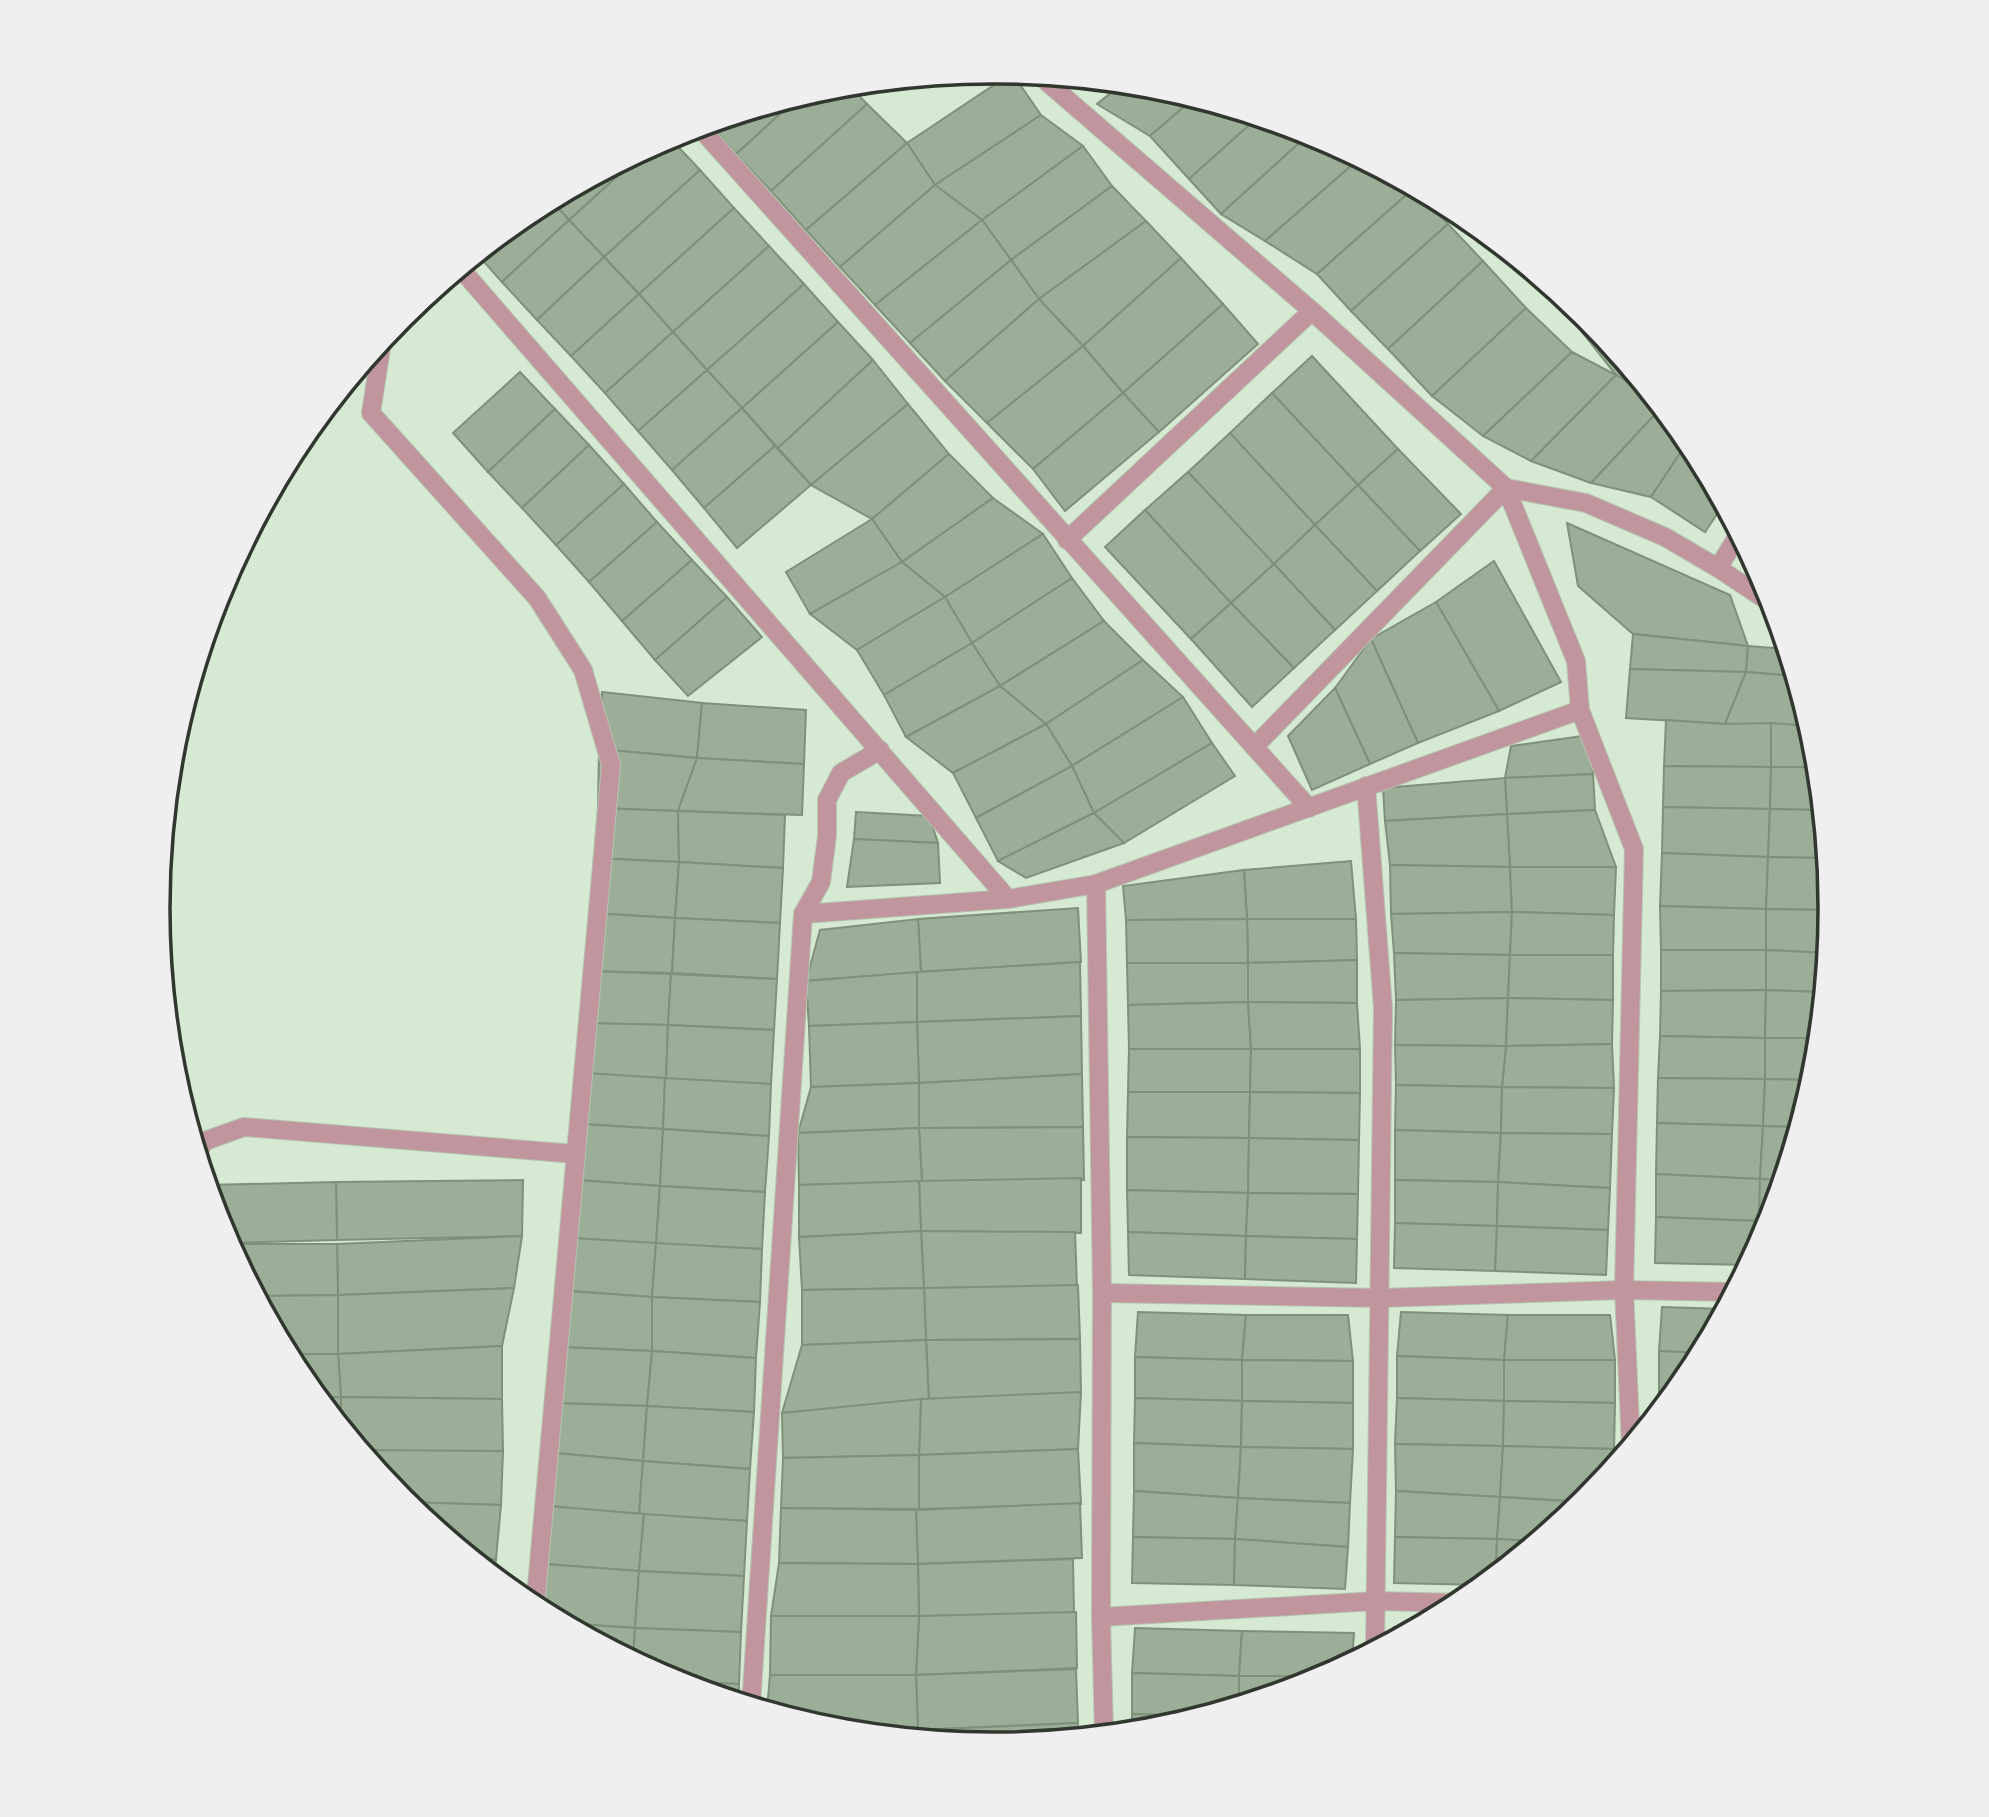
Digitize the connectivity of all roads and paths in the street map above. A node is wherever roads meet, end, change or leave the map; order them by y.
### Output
1 (1052, 86) edge
2 (707, 136) edge
3 (466, 276) edge
4 (1312, 311) junction
5 (379, 360) edge
6 (1506, 488) junction
7 (1068, 540) junction
8 (1733, 543) edge
9 (1718, 568) junction
10 (1756, 593) edge
11 (1580, 710) junction
12 (1254, 747) junction
13 (880, 750) junction
14 (1366, 786) junction
15 (1309, 808) junction
16 (1096, 884) junction
17 (1007, 899) junction
18 (803, 914) junction
19 (204, 1142) edge
20 (576, 1154) junction
21 (1624, 1290) junction
22 (1724, 1292) edge
23 (1102, 1293) junction
24 (1380, 1298) junction
25 (1630, 1432) edge
26 (536, 1594) edge
27 (1376, 1601) junction
28 (1439, 1603) edge
29 (1101, 1616) junction
30 (1375, 1640) edge
31 (752, 1696) edge
32 (1104, 1726) edge

1 - 4 street
2 - 7 street
3 - 13 street
4 - 6 street
4 - 7 street
5 - 20 street
6 - 9 street
6 - 11 street
6 - 12 street
7 - 12 street
8 - 9 street
9 - 10 street
11 - 14 street
11 - 21 street
12 - 15 street
13 - 17 street
13 - 18 street
14 - 15 street
14 - 24 street
15 - 16 street
16 - 17 street
16 - 23 street
17 - 18 street
18 - 31 street
19 - 20 street
20 - 26 street
21 - 22 street
21 - 24 street
21 - 25 street
23 - 24 street
23 - 29 street
24 - 27 street
27 - 28 street
27 - 29 street
27 - 30 street
29 - 32 street

